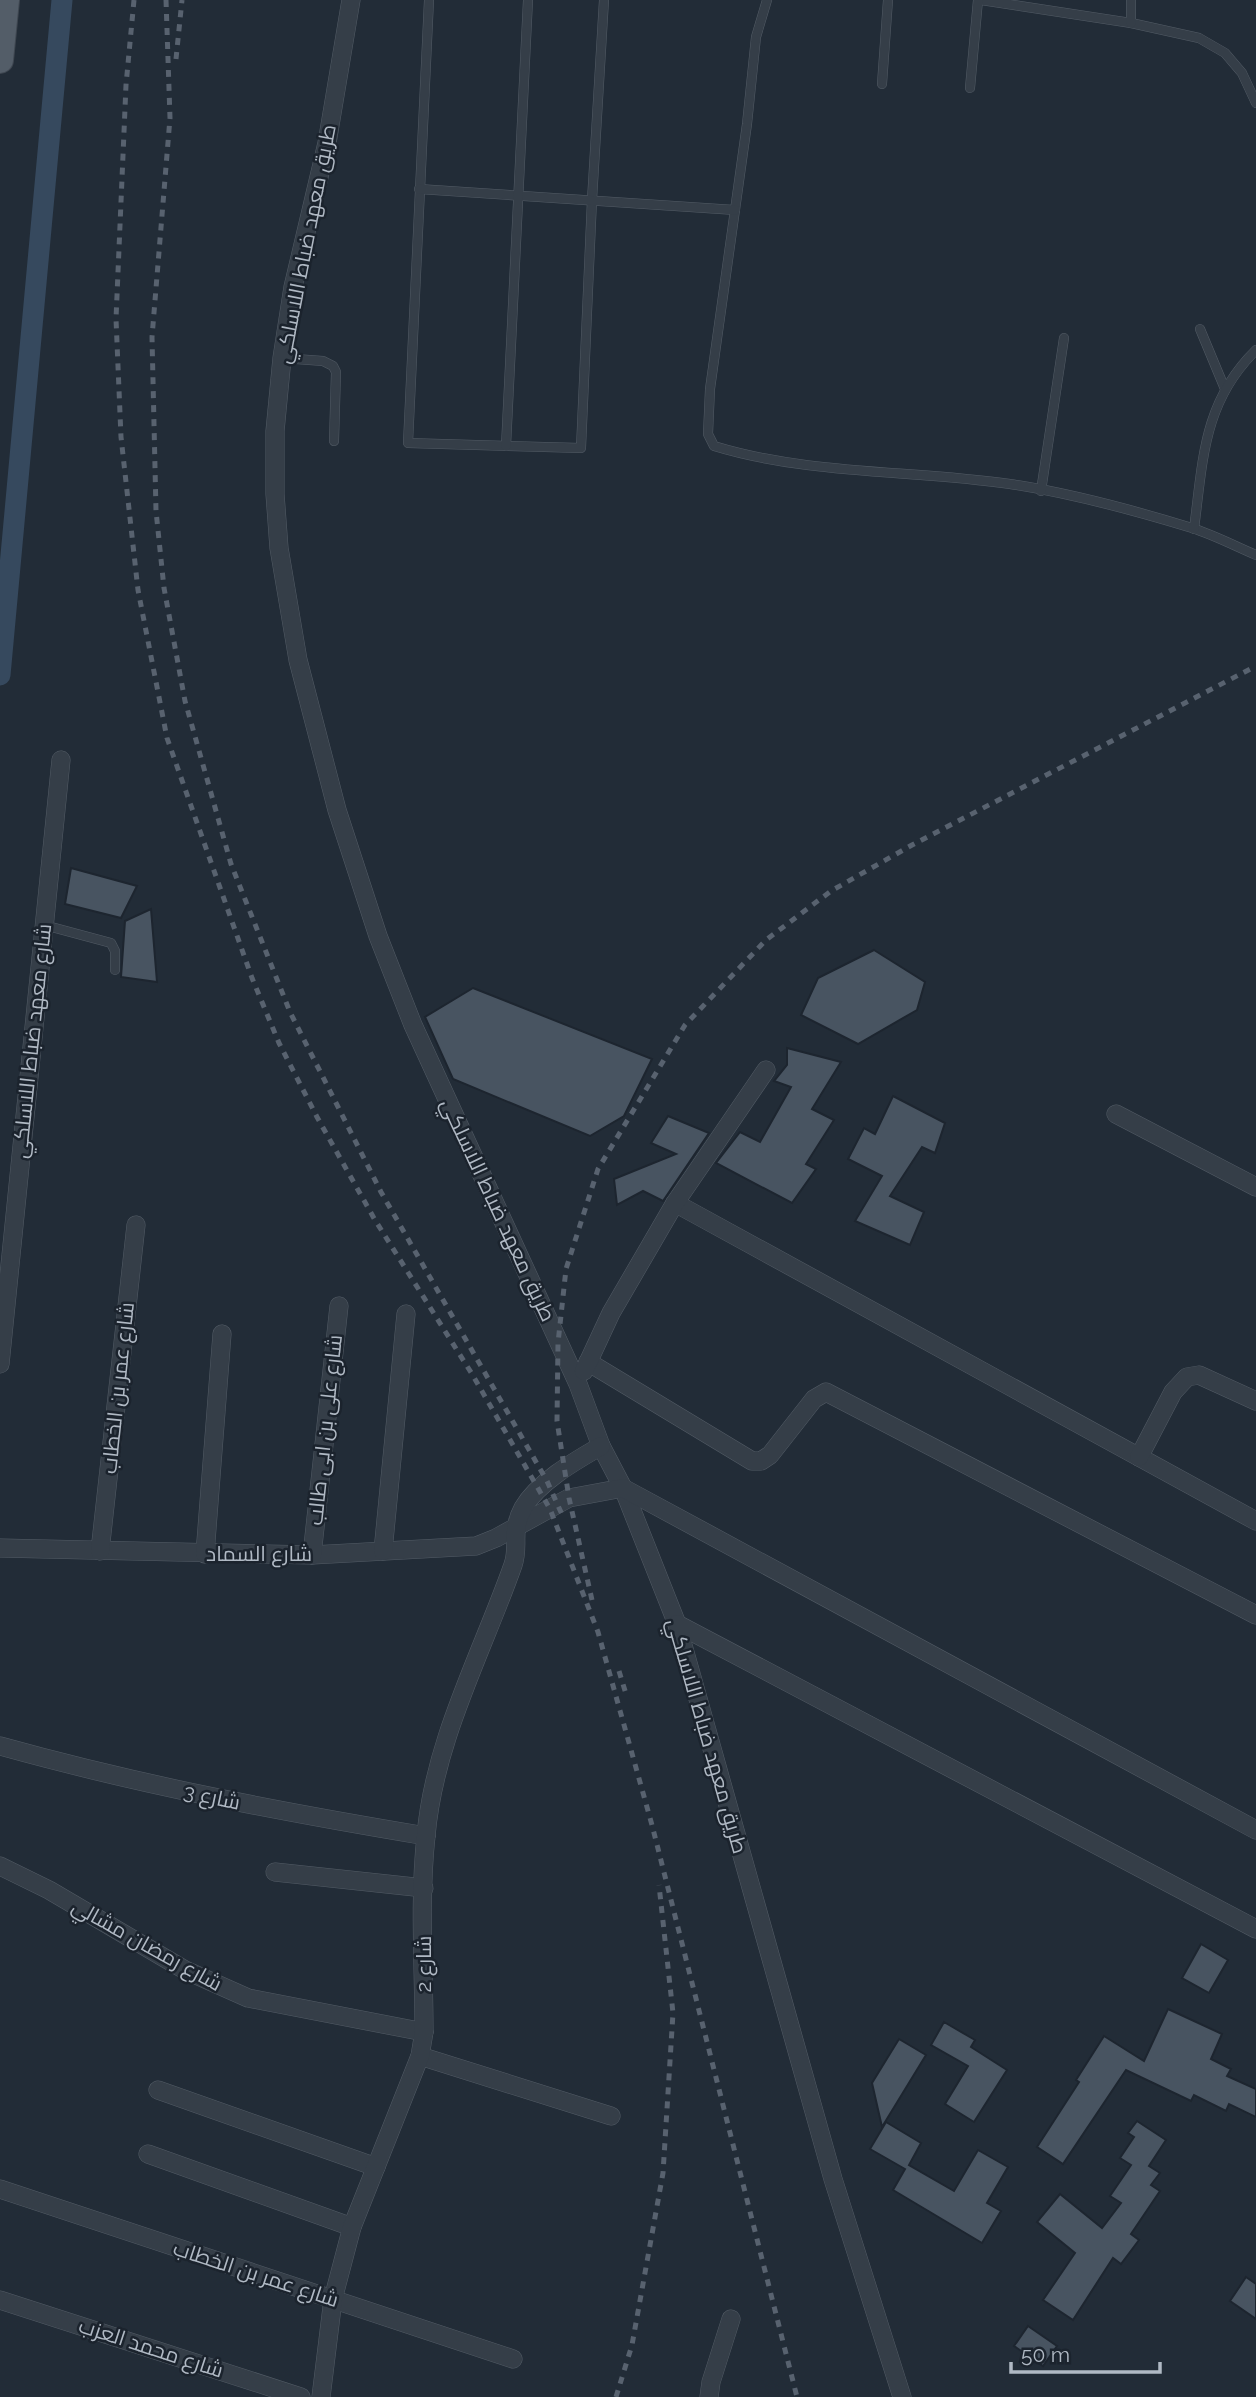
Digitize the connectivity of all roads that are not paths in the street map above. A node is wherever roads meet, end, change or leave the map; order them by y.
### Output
1 (6, 0) edge
2 (351, 0) edge
3 (429, 0) edge
4 (528, 0) edge
5 (604, 0) edge
6 (767, 0) edge
7 (888, 0) edge
8 (979, 0) edge
9 (1131, 0) edge
10 (1131, 23) junction
11 (0, 60) edge
12 (882, 84) dead end
13 (970, 88) dead end
14 (1256, 103) edge
15 (419, 189) junction
16 (519, 196) junction
17 (592, 201) junction
18 (735, 210) junction
19 (1200, 329) dead end
20 (1063, 338) dead end
21 (1256, 350) edge
22 (282, 358) junction
23 (1225, 389) junction
24 (334, 441) dead end
25 (506, 446) junction
26 (1041, 491) junction
27 (1194, 528) junction
28 (1256, 555) edge
29 (61, 760) dead end
30 (44, 925) junction
31 (115, 970) dead end
32 (766, 1070) dead end
33 (1116, 1114) dead end
34 (1256, 1187) edge
35 (675, 1203) junction
36 (136, 1225) dead end
37 (339, 1306) dead end
38 (406, 1314) dead end
39 (222, 1334) dead end
40 (588, 1362) junction
41 (0, 1364) edge
42 (578, 1384) junction
43 (1256, 1401) edge
44 (599, 1447) junction
45 (1139, 1457) junction
46 (620, 1489) junction
47 (1256, 1521) edge
48 (514, 1528) junction
49 (0, 1548) edge
50 (100, 1551) junction
51 (383, 1551) junction
52 (205, 1554) junction
53 (312, 1555) junction
54 (1256, 1615) edge
55 (677, 1624) junction
56 (0, 1746) edge
57 (1256, 1830) edge
58 (426, 1836) junction
59 (0, 1866) edge
60 (275, 1872) dead end
61 (424, 1888) junction
62 (1256, 1929) edge
63 (424, 2032) junction
64 (420, 2056) junction
65 (158, 2090) dead end
66 (611, 2116) dead end
67 (148, 2154) dead end
68 (376, 2167) junction
69 (0, 2189) edge
70 (352, 2227) junction
71 (333, 2299) junction
72 (0, 2300) edge
73 (730, 2319) dead end
74 (513, 2359) dead end
75 (301, 2397) edge
76 (321, 2397) edge
77 (709, 2397) edge
78 (902, 2397) edge

1 - 11 main road
2 - 22 street, طريق معهد ضباط اللاسلكي
3 - 15 lane
4 - 16 lane
5 - 17 lane
6 - 18 lane
7 - 12 lane
8 - 10 lane
8 - 13 lane
9 - 10 lane
10 - 14 lane
15 - 16 lane
15 - 25 lane
16 - 17 lane
16 - 25 lane
17 - 18 lane
17 - 25 lane
18 - 26 lane
19 - 23 lane
20 - 26 lane
21 - 23 lane
22 - 24 lane
22 - 42 street, طريق معهد ضباط اللاسلكي
23 - 27 lane
26 - 27 lane
27 - 28 lane
29 - 30 street, شارع معهد ضباط اللاسلكي
30 - 31 lane
30 - 41 street, شارع معهد ضباط اللاسلكي
32 - 35 street
33 - 34 street
35 - 40 street
35 - 45 street
36 - 50 street, شارع عمر بن الخطاب
37 - 53 street, شارع على بن ابى طالب
38 - 51 street
39 - 52 street
40 - 42 street
40 - 54 street
42 - 44 street, طريق معهد ضباط اللاسلكي
43 - 45 street
44 - 46 street, طريق معهد ضباط اللاسلكي
44 - 48 street
45 - 47 street
46 - 48 street, شارع السماد
46 - 55 street, طريق معهد ضباط اللاسلكي
46 - 57 street
48 - 51 street, شارع السماد
48 - 58 street, شارع 2
49 - 50 street, شارع السماد
50 - 52 street, شارع السماد
51 - 53 street, شارع السماد
52 - 53 street, شارع السماد
55 - 62 street
55 - 78 street, طريق معهد ضباط اللاسلكي
56 - 58 street, شارع 3
58 - 61 street, شارع 2
59 - 63 street, شارع رمضان مشالي
60 - 61 street
61 - 63 street, شارع 2
63 - 64 street, شارع 2
64 - 66 street
64 - 68 street, شارع 2
65 - 68 street
67 - 70 street
68 - 70 street, شارع 2
69 - 71 street, شارع عمر بن الخطاب
70 - 71 street, شارع 2
71 - 74 street, شارع عمر بن الخطاب
71 - 76 street, شارع 2
72 - 75 street, شارع محمد العزب
73 - 77 street

